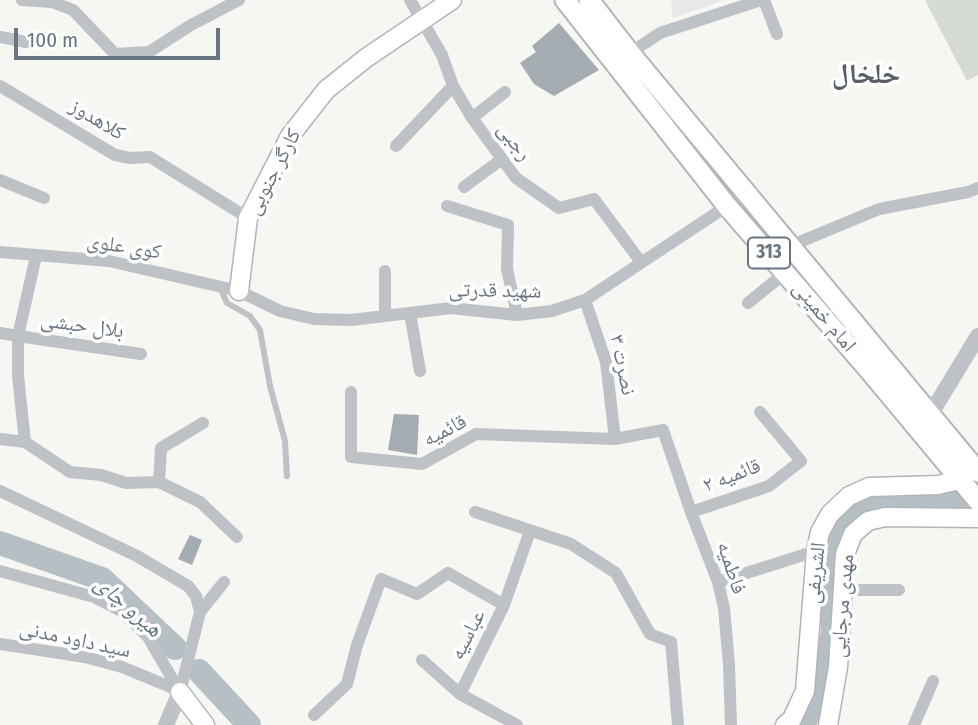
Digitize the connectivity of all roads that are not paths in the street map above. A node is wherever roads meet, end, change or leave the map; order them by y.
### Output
1 (22, 0) edge
2 (239, 0) edge
3 (410, 0) edge
4 (453, 0) edge
5 (565, 0) edge
6 (589, 0) edge
7 (762, 0) edge
8 (423, 20) junction
9 (778, 33) dead end
10 (0, 37) edge
11 (26, 43) dead end
12 (630, 53) junction
13 (0, 86) edge
14 (453, 86) junction
15 (505, 92) dead end
16 (472, 118) junction
17 (397, 146) dead end
18 (502, 159) junction
19 (0, 180) edge
20 (464, 187) dead end
21 (978, 188) edge
22 (44, 198) dead end
23 (447, 206) dead end
24 (727, 206) junction
25 (248, 218) junction
26 (790, 246) junction
27 (0, 253) edge
28 (36, 256) junction
29 (641, 262) junction
30 (385, 271) dead end
31 (786, 272) junction
32 (219, 285) junction
33 (239, 290) junction
34 (585, 300) junction
35 (748, 303) dead end
36 (410, 313) junction
37 (517, 315) junction
38 (385, 316) junction
39 (0, 333) edge
40 (18, 336) junction
41 (978, 336) edge
42 (141, 354) dead end
43 (421, 371) dead end
44 (351, 392) dead end
45 (760, 412) dead end
46 (930, 415) junction
47 (203, 423) dead end
48 (663, 430) joint
49 (0, 439) edge
50 (615, 439) junction
51 (25, 442) junction
52 (978, 472) edge
53 (287, 476) dead end
54 (959, 480) junction
55 (159, 482) junction
56 (0, 491) edge
57 (978, 501) edge
58 (475, 512) dead end
59 (691, 512) junction
60 (978, 518) edge
61 (530, 531) junction
62 (237, 537) dead end
63 (816, 551) junction
64 (0, 571) edge
65 (224, 582) dead end
66 (718, 582) junction
67 (843, 590) junction
68 (899, 590) dead end
69 (504, 605) junction
70 (200, 612) junction
71 (0, 644) edge
72 (422, 660) dead end
73 (933, 681) dead end
74 (182, 683) junction
75 (460, 694) junction
76 (314, 715) dead end
77 (166, 725) edge
78 (205, 725) edge
79 (517, 725) edge
80 (678, 725) edge
81 (731, 725) edge
82 (785, 725) edge
83 (828, 725) edge
84 (914, 725) edge

1 - 2 street
3 - 8 street, رجبی
4 - 8 main road, کارگر جنوبی
5 - 24 main road, امام خمینی / 313
6 - 12 main road, امام خمینی / 313
7 - 9 street
7 - 12 street
8 - 14 street, رجبی
8 - 25 main road, کارگر جنوبی
10 - 11 street
12 - 26 main road, امام خمینی / 313
13 - 25 street, کلاهدوز
14 - 16 street, رجبی
14 - 17 street
15 - 16 street
16 - 18 street, رجبی
18 - 20 street
18 - 29 street, رجبی
19 - 22 street
21 - 26 street
23 - 37 street
24 - 29 street, شهید قدرتی
24 - 31 main road, امام خمینی / 313
25 - 33 main road, کارگر جنوبی
26 - 46 main road, امام خمینی / 313
27 - 28 street, کوی علوی
28 - 32 street, کوی علوی
28 - 40 street
29 - 34 street, شهید قدرتی
30 - 38 street
31 - 35 street
31 - 54 main road, امام خمینی / 313
32 - 33 street, کوی علوی
32 - 53 lane
33 - 38 street, شهید قدرتی
34 - 37 street, شهید قدرتی
34 - 50 street, نصرت ۳
36 - 37 street, شهید قدرتی
36 - 38 street, شهید قدرتی
36 - 43 street
39 - 40 street, بلال حبشی
40 - 42 street, بلال حبشی
40 - 51 street
41 - 46 street
44 - 50 street, قائمیه
45 - 59 street, قائمیه ۲
46 - 52 main road, امام خمینی / 313
47 - 55 street
48 - 50 street, قائمیه
48 - 59 street, فاطمیه
49 - 51 street
51 - 55 street
54 - 57 main road, امام خمینی / 313
54 - 63 main road, الشریفی
55 - 62 street
56 - 70 street
58 - 61 street
59 - 66 street, فاطمیه
60 - 67 main road, مهدی مرجایی
61 - 69 street, عباسیه
61 - 80 street
63 - 66 street
63 - 82 main road, الشریفی
64 - 74 street
65 - 70 street
66 - 81 street, فاطمیه
67 - 68 street
67 - 83 main road, مهدی مرجایی
69 - 75 street, عباسیه
69 - 76 street
70 - 74 street
71 - 74 street, سید داود مدنی
72 - 75 street
73 - 84 street
74 - 77 street
74 - 78 main road
75 - 79 street, عباسیه

